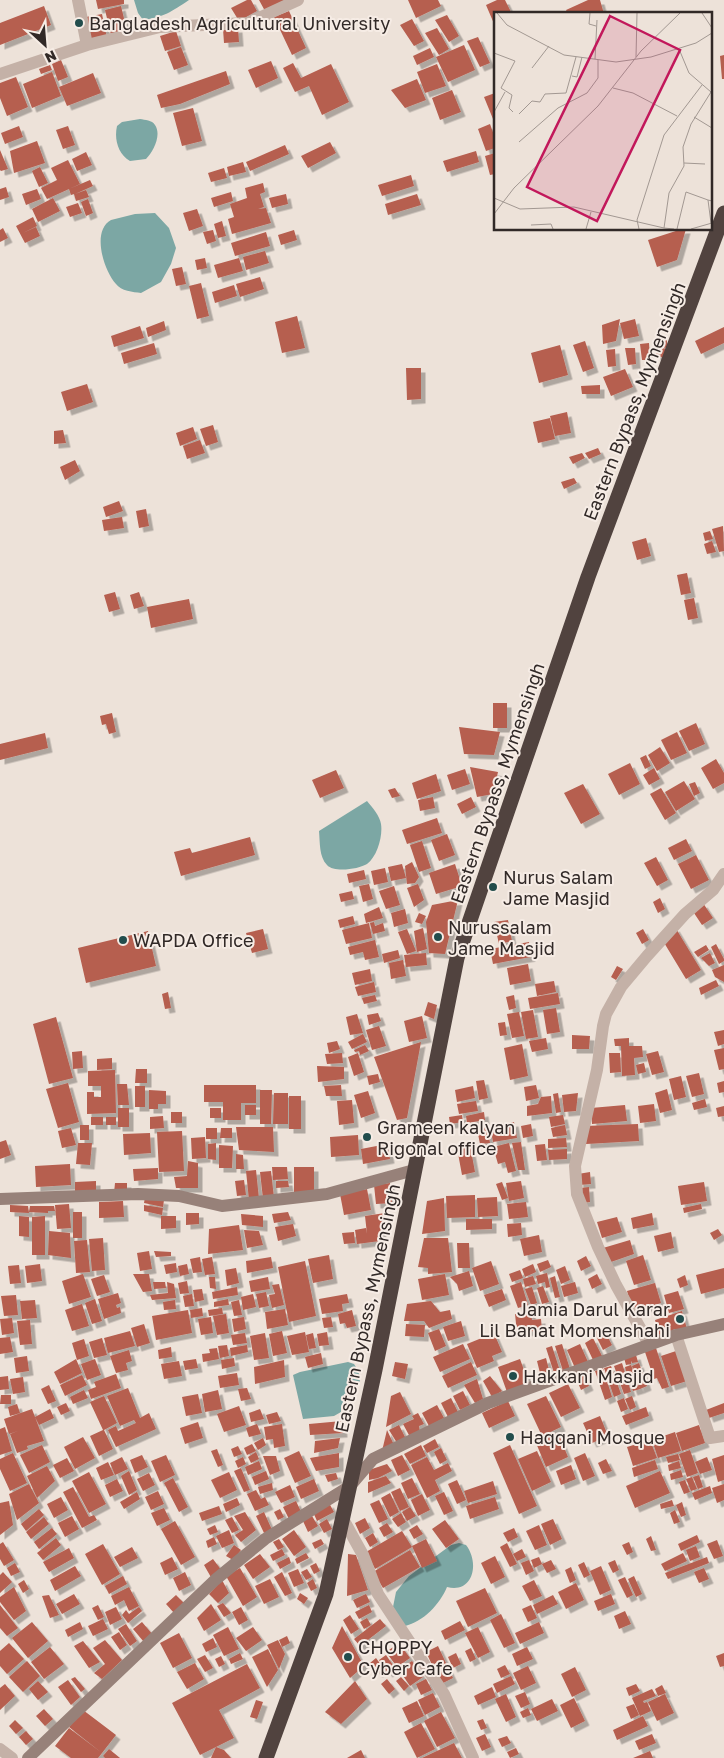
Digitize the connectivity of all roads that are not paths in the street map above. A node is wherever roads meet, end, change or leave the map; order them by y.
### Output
1 (78, 0) edge
2 (298, 0) edge
3 (87, 46) junction
4 (0, 74) edge
5 (724, 213) edge
6 (724, 874) edge
7 (414, 1170) junction
8 (0, 1200) edge
9 (724, 1324) edge
10 (676, 1335) junction
11 (649, 1344) junction
12 (724, 1436) edge
13 (350, 1486) junction
14 (342, 1519) junction
15 (0, 1749) edge
16 (12, 1758) edge
17 (28, 1758) edge
18 (266, 1758) edge
19 (473, 1758) edge

1 - 3 street
2 - 3 street
3 - 4 street
5 - 7 highway, Eastern Bypass, Mymensingh
6 - 11 street
7 - 8 street
7 - 13 highway, Eastern Bypass, Mymensingh
9 - 10 street
10 - 11 street
10 - 12 street
11 - 13 street
13 - 14 highway, Eastern Bypass, Mymensingh
13 - 17 street
14 - 18 highway, Eastern Bypass, Mymensingh
14 - 19 street
15 - 16 street

